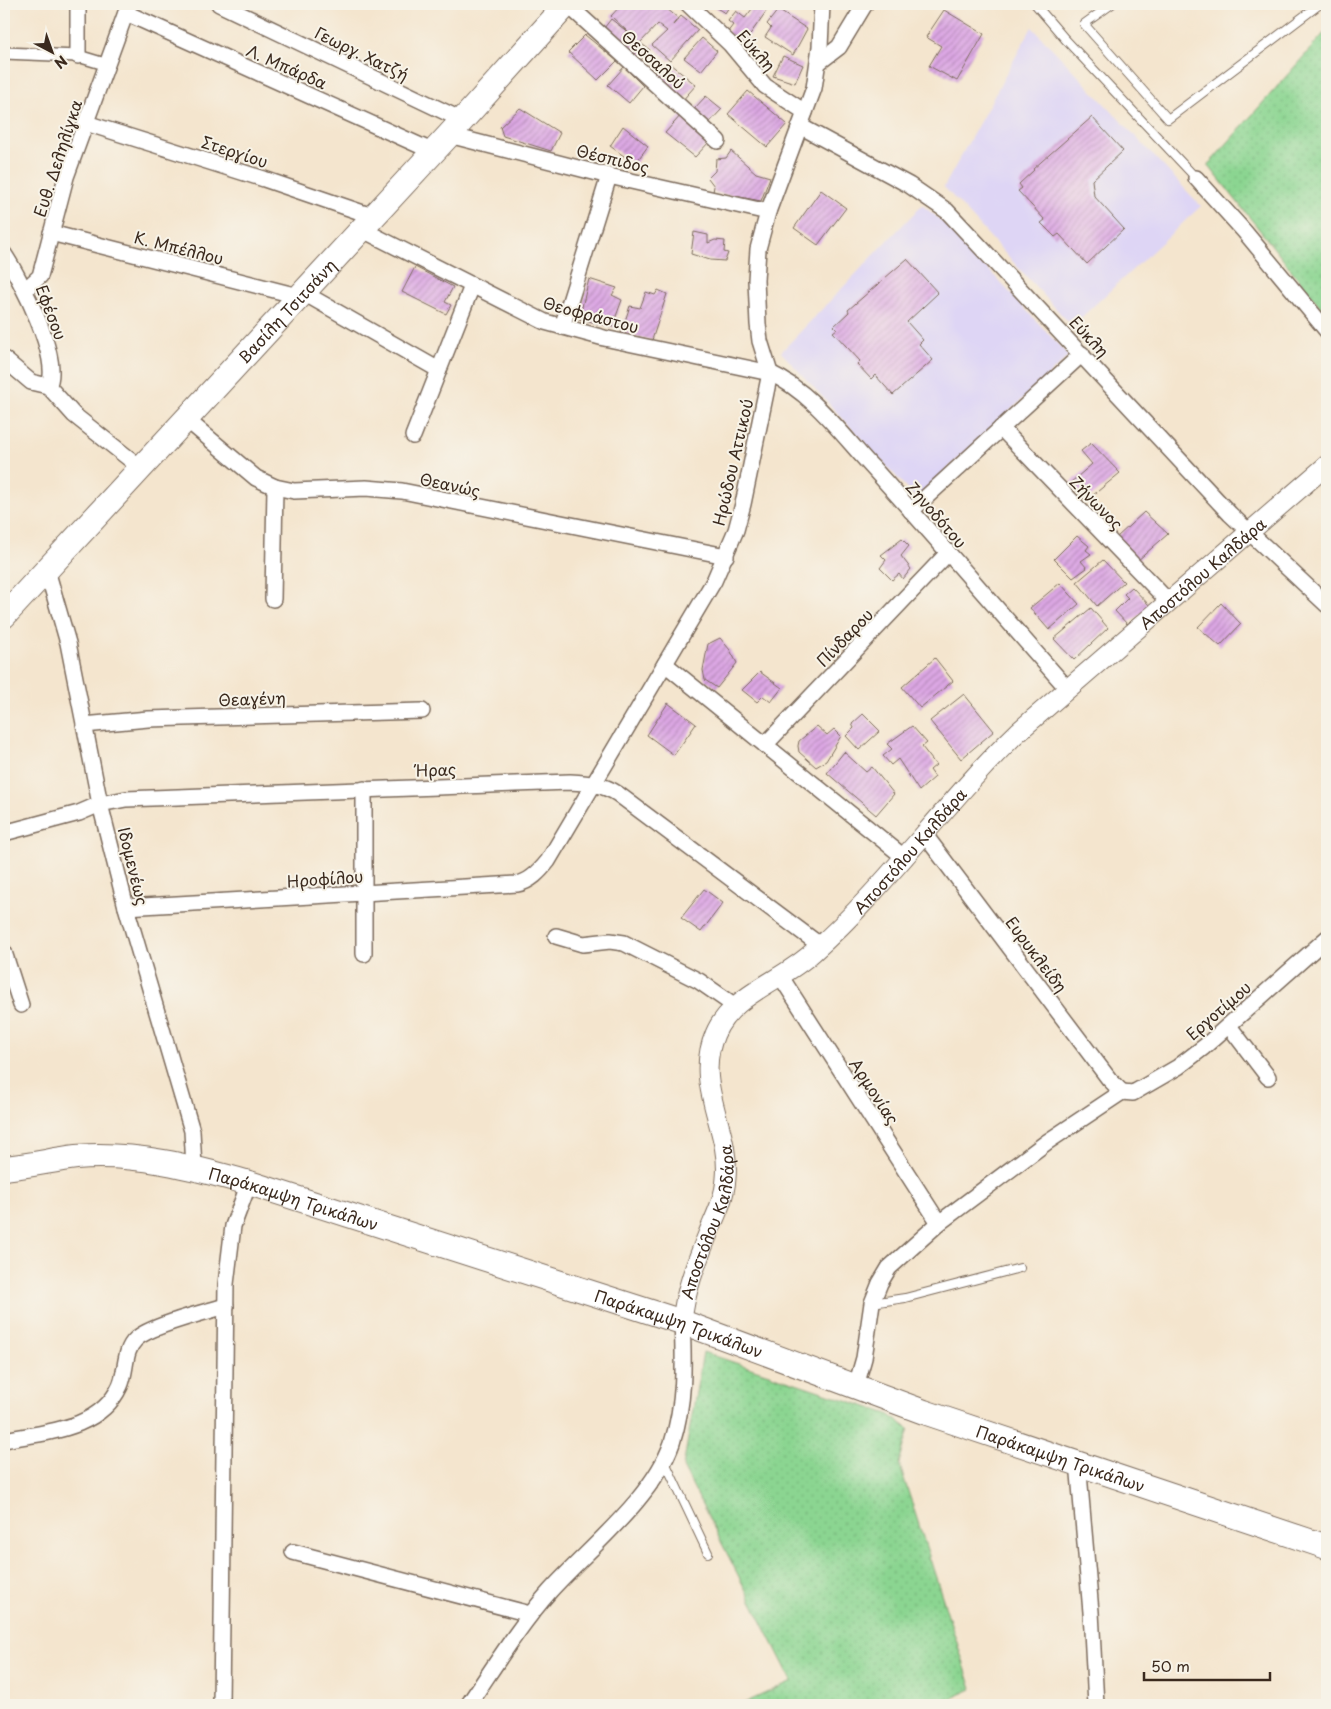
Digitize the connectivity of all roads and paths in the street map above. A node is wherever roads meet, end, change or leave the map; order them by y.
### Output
1 (78, 4) edge
2 (219, 4) edge
3 (567, 4) edge
4 (688, 4) edge
5 (822, 4) edge
6 (865, 4) edge
7 (1035, 4) edge
8 (1112, 4) edge
9 (1320, 4) edge
10 (128, 8) edge
11 (4, 53) edge
12 (78, 56) junction
13 (108, 64) junction
14 (818, 64) junction
15 (802, 119) junction
16 (86, 123) junction
17 (448, 136) junction
18 (718, 141) dead end
19 (609, 176) junction
20 (1196, 178) joint
21 (768, 212) junction
22 (367, 222) junction
23 (50, 233) junction
24 (4, 254) edge
25 (472, 286) junction
26 (25, 290) junction
27 (300, 294) junction
28 (562, 327) junction
29 (1327, 331) edge
30 (1082, 354) junction
31 (4, 359) edge
32 (438, 370) junction
33 (770, 373) junction
34 (48, 386) junction
35 (186, 419) junction
36 (1001, 428) junction
37 (413, 436) dead end
38 (1327, 464) edge
39 (141, 468) junction
40 (275, 488) junction
41 (911, 511) junction
42 (1249, 532) junction
43 (948, 553) junction
44 (726, 556) junction
45 (47, 570) junction
46 (273, 599) dead end
47 (1168, 601) junction
48 (1327, 605) edge
49 (5, 612) edge
50 (665, 664) junction
51 (1067, 688) junction
52 (422, 711) dead end
53 (84, 725) junction
54 (765, 745) junction
55 (592, 783) junction
56 (364, 789) junction
57 (100, 804) junction
58 (4, 833) edge
59 (925, 834) junction
60 (905, 858) junction
61 (526, 881) joint
62 (364, 892) junction
63 (126, 907) junction
64 (556, 936) dead end
65 (1327, 938) edge
66 (821, 946) junction
67 (4, 952) edge
68 (364, 954) dead end
69 (781, 977) junction
70 (21, 1005) dead end
71 (735, 1006) junction
72 (1229, 1026) junction
73 (1268, 1077) dead end
74 (1122, 1092) junction
75 (194, 1167) junction
76 (9, 1170) edge
77 (249, 1183) junction
78 (939, 1223) junction
79 (1020, 1268) dead end
80 (872, 1303) junction
81 (226, 1306) junction
82 (682, 1322) junction
83 (856, 1386) junction
84 (4, 1440) edge
85 (664, 1460) junction
86 (1078, 1462) junction
87 (1327, 1547) edge
88 (293, 1552) dead end
89 (708, 1553) dead end
90 (530, 1614) junction
91 (221, 1705) edge
92 (468, 1705) edge
93 (1096, 1705) edge

1 - 12 street
2 - 17 street, Γεωργ. Χατζή
3 - 17 main road, Βασίλη Τσιτσάνη
3 - 18 street, Θεσσαλού
4 - 15 street, Εύκλη
5 - 14 street, Ηρώδου Αττικού
6 - 14 street
7 - 20 lane
8 - 9 lane
10 - 13 street, Ευθ. Δεληλίγκα
10 - 17 street, Λ. Μπάρδα
11 - 12 street
12 - 13 street
13 - 16 street, Ευθ. Δεληλίγκα
14 - 15 street, Ηρώδου Αττικού
15 - 21 street, Ηρώδου Αττικού
15 - 30 street, Εύκλη
16 - 22 street, Στεργίου
16 - 23 street, Ευθ. Δεληλίγκα
17 - 19 street, Θέσπιδος
17 - 22 main road, Βασίλη Τσιτσάνη
19 - 21 street, Θέσπιδος
19 - 28 street
20 - 29 street
21 - 33 street, Ηρώδου Αττικού
22 - 25 street, Θεοφράστου
22 - 27 main road, Βασίλη Τσιτσάνη
23 - 26 street, Ευθ. Δεληλίγκα
23 - 27 street, Κ. Μπέλλου
24 - 26 street, Εφέσου
25 - 28 street, Θεοφράστου
25 - 32 street
26 - 34 street, Εφέσου
27 - 32 street, Κ. Μπέλλου
27 - 35 main road, Βασίλη Τσιτσάνη
28 - 33 street, Θεοφράστου
30 - 36 street
30 - 42 street, Εύκλη
31 - 34 street
32 - 37 street
33 - 41 street, Ζηνοδότου
33 - 44 street, Ηρώδου Αττικού
34 - 39 street
35 - 39 main road, Βασίλη Τσιτσάνη
35 - 40 street, Θεανώς
36 - 41 street
36 - 47 street, Ζήνωνος
38 - 42 street, Αποστόλου Καλδάρα
39 - 45 main road, Βασίλη Τσιτσάνη
40 - 44 street, Θεανώς
40 - 46 street
41 - 43 street, Ζηνοδότου
42 - 47 street, Αποστόλου Καλδάρα
42 - 48 street, Εύκλη
43 - 51 street, Ζηνοδότου
43 - 54 street, Πίνδαρου
44 - 50 street, Ηρώδου Αττικού
45 - 49 main road, Βασίλη Τσιτσάνη
45 - 53 street, Ιδομενέως
47 - 51 street, Αποστόλου Καλδάρα
50 - 54 street
50 - 55 street, Ηρώδου Αττικού
51 - 59 street, Αποστόλου Καλδάρα
52 - 53 street, Θεαγένη
53 - 57 street, Ιδομενέως
54 - 60 street
55 - 56 street, Ήρας
55 - 61 street, Ηρώδου Αττικού
55 - 66 street, Ήρας
56 - 57 street, Ήρας
56 - 62 street
57 - 58 street, Ήρας
57 - 63 street, Ιδομενέως
59 - 60 street, Αποστόλου Καλδάρα
59 - 74 street, Ευρυκλείδη
60 - 66 street, Αποστόλου Καλδάρα
61 - 62 street, Ηροφίλου
62 - 63 street, Ηροφίλου
62 - 68 street
63 - 75 street, Ιδομενέως
64 - 71 street
65 - 72 street, Εργοτίμου
66 - 69 street, Αποστόλου Καλδάρα
67 - 70 street
69 - 71 street, Αποστόλου Καλδάρα
69 - 78 street, Αρμονίας
71 - 82 street, Αποστόλου Καλδάρα
72 - 73 street
72 - 74 street, Εργοτίμου
74 - 78 street, Εργοτίμου
75 - 76 main road, Παράκαμψη Τρικάλων
75 - 77 main road, Παράκαμψη Τρικάλων
77 - 81 street
77 - 82 main road, Παράκαμψη Τρικάλων
78 - 80 street, Εργοτίμου
79 - 80 lane
80 - 83 street, Εργοτίμου
81 - 84 street
81 - 91 street
82 - 83 main road, Παράκαμψη Τρικάλων
82 - 85 street
83 - 86 main road, Παράκαμψη Τρικάλων
85 - 89 lane
85 - 90 street
86 - 87 main road, Παράκαμψη Τρικάλων
86 - 93 street
88 - 90 street
90 - 92 street

